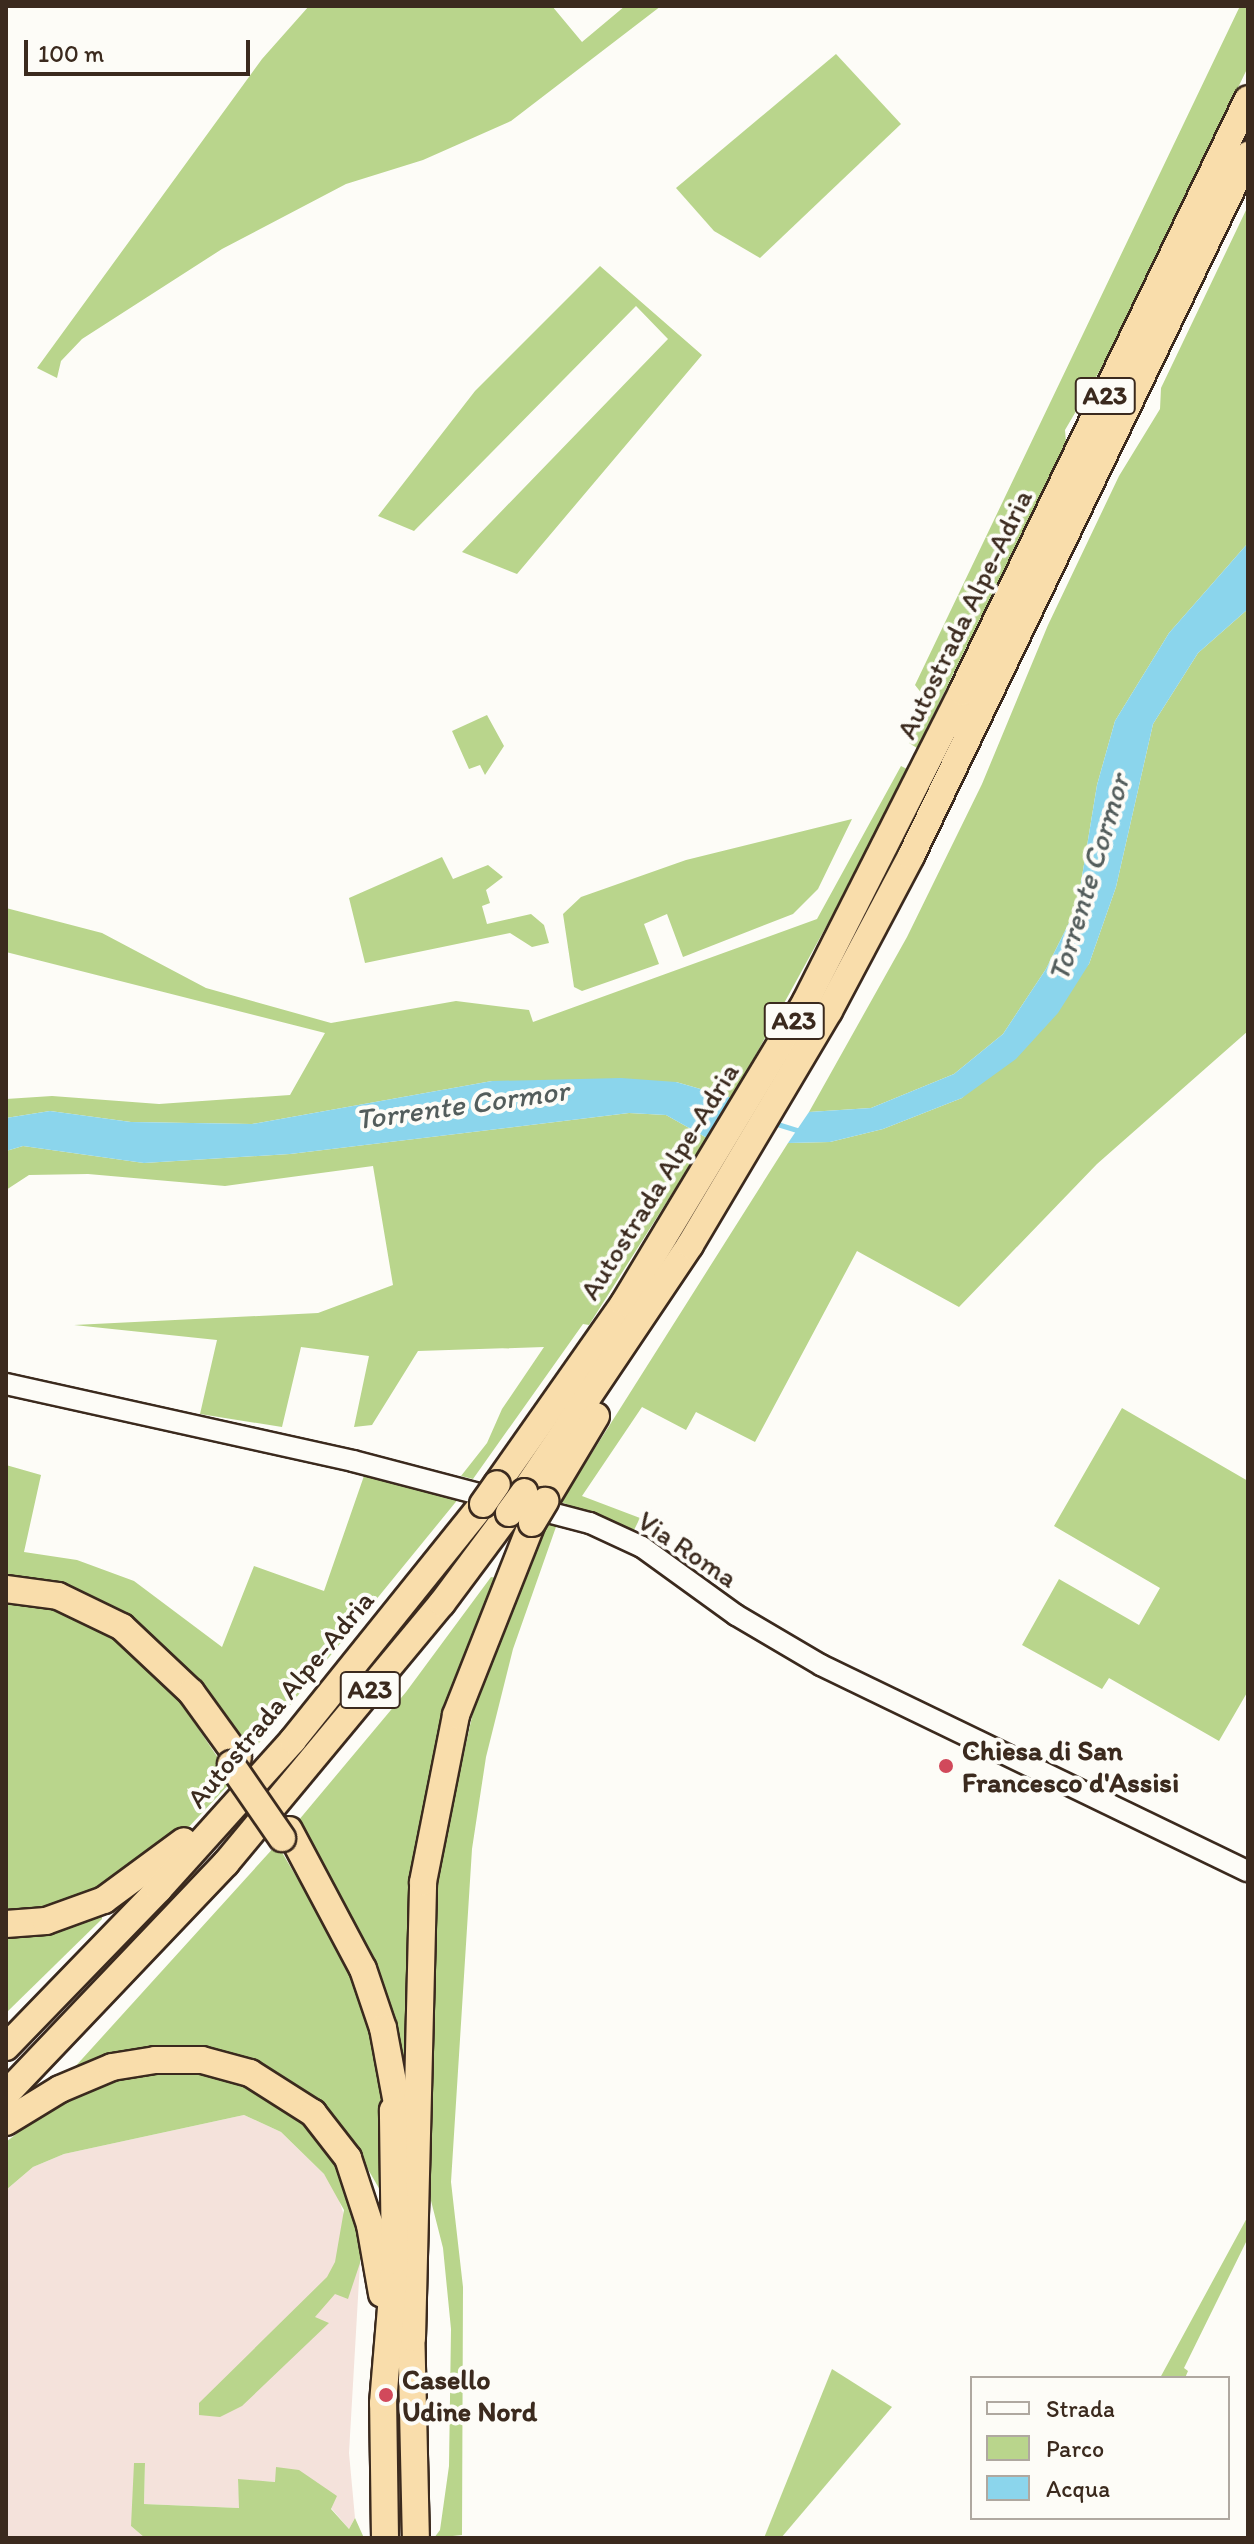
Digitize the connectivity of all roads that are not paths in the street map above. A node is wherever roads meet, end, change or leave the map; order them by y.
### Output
1 (1248, 99) edge
2 (1248, 155) edge
3 (622, 1342) junction
4 (6, 1384) edge
5 (527, 1507) junction
6 (6, 1589) edge
7 (6, 1597) edge
8 (357, 1659) junction
9 (235, 1761) junction
10 (286, 1834) junction
11 (1248, 1871) edge
12 (6, 1924) edge
13 (6, 2047) edge
14 (6, 2094) edge
15 (6, 2122) edge
16 (388, 2327) junction
17 (412, 2338) junction
18 (416, 2502) junction
19 (382, 2535) edge
20 (409, 2538) edge
21 (416, 2538) edge

1 - 3 highway, Autostrada Alpe-Adria / A23
2 - 3 highway, Autostrada Alpe-Adria / A23
3 - 5 highway, Autostrada Alpe-Adria / A23
3 - 8 highway, Autostrada Alpe-Adria / A23
4 - 11 street, Via Roma
5 - 14 highway, Autostrada Alpe-Adria / A23
5 - 17 highway
6 - 9 highway
7 - 9 highway
8 - 12 highway
8 - 13 highway, Autostrada Alpe-Adria / A23
9 - 10 highway
10 - 16 highway
10 - 17 highway
15 - 16 highway
16 - 19 highway
17 - 18 highway
18 - 20 highway
18 - 21 highway

